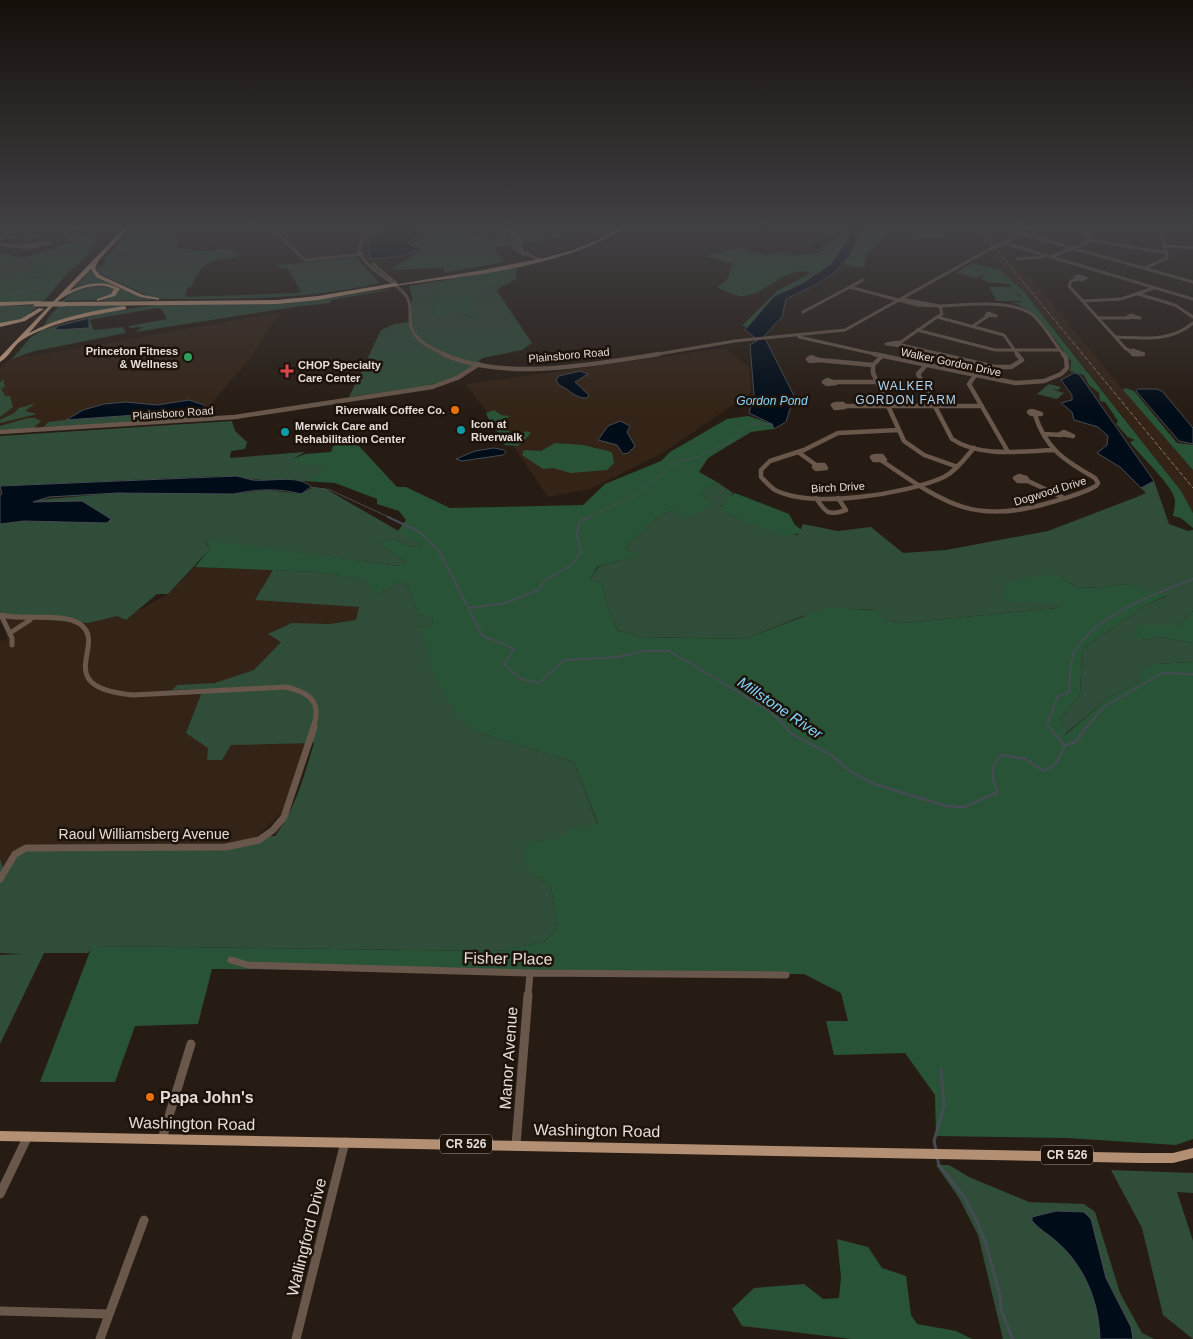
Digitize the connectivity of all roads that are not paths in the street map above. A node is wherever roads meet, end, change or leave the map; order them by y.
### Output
1 (63, 288) edge
2 (68, 288) edge
3 (82, 288) edge
4 (114, 288) edge
5 (127, 288) edge
6 (365, 288) edge
7 (368, 288) edge
8 (398, 288) edge
9 (847, 288) edge
10 (856, 288) edge
11 (921, 288) edge
12 (1071, 288) edge
13 (1153, 288) edge
14 (1156, 288) edge
15 (1138, 294) junction
16 (1193, 299) edge
17 (57, 300) junction
18 (901, 300) junction
19 (234, 301) junction
20 (1083, 301) junction
21 (72, 302) junction
22 (65, 303) junction
23 (166, 303) junction
24 (0, 304) edge
25 (940, 306) junction
26 (41, 309) junction
27 (803, 312) dead end
28 (988, 316) dead end
29 (937, 317) junction
30 (1193, 317) edge
31 (1099, 318) junction
32 (1129, 318) dead end
33 (1193, 323) edge
34 (0, 325) edge
35 (973, 326) junction
36 (917, 330) junction
37 (791, 335) junction
38 (1116, 337) junction
39 (14, 346) junction
40 (1017, 350) junction
41 (1060, 350) junction
42 (1131, 351) dead end
43 (0, 352) edge
44 (936, 354) junction
45 (882, 356) junction
46 (0, 360) edge
47 (820, 360) dead end
48 (479, 364) junction
49 (873, 365) junction
50 (924, 365) junction
51 (974, 377) junction
52 (836, 382) dead end
53 (877, 382) junction
54 (845, 406) dead end
55 (888, 406) junction
56 (935, 406) junction
57 (982, 406) junction
58 (1035, 416) dead end
59 (898, 430) junction
60 (0, 432) edge
61 (1044, 434) junction
62 (1061, 434) dead end
63 (974, 448) junction
64 (1008, 450) junction
65 (1054, 450) junction
66 (798, 452) junction
67 (882, 461) dead end
68 (816, 465) dead end
69 (956, 466) junction
70 (1028, 481) dead end
71 (918, 484) junction
72 (816, 498) junction
73 (838, 498) junction
74 (1064, 498) junction
75 (1, 614) edge
76 (32, 619) junction
77 (10, 633) junction
78 (12, 645) dead end
79 (0, 879) edge
80 (231, 960) dead end
81 (530, 972) junction
82 (786, 975) dead end
83 (191, 1044) dead end
84 (0, 1136) edge
85 (28, 1136) junction
86 (162, 1139) junction
87 (345, 1142) junction
88 (516, 1146) junction
89 (1193, 1154) edge
90 (0, 1194) edge
91 (144, 1220) dead end
92 (0, 1311) edge
93 (109, 1314) junction
94 (100, 1339) edge
95 (296, 1339) edge

1 - 26 highway
2 - 17 highway
3 - 17 highway
4 - 21 highway
5 - 19 highway
6 - 19 highway
7 - 23 highway
8 - 48 street
9 - 27 street
10 - 18 street, Walker Gordon Drive
11 - 18 street, Plainsboro Road, bridge
12 - 20 street
13 - 15 street
14 - 16 street
15 - 20 street
15 - 30 street
17 - 39 highway
18 - 25 street, Walker Gordon Drive
18 - 37 street, Plainsboro Road
19 - 21 highway
20 - 31 street
21 - 22 highway
22 - 23 highway
22 - 24 highway, bridge
23 - 39 highway
25 - 29 street
25 - 41 street, Walker Gordon Drive
26 - 34 highway
26 - 43 highway
28 - 35 street
29 - 35 street
29 - 36 street
31 - 32 street
31 - 38 street
33 - 38 street
35 - 40 street
36 - 40 street
36 - 44 street
37 - 45 street, Walker Gordon Drive
37 - 48 street, Plainsboro Road
38 - 42 street
39 - 46 highway
40 - 41 street
40 - 44 street
41 - 51 street, Walker Gordon Drive
44 - 50 street
45 - 49 street
45 - 50 street, Walker Gordon Drive
47 - 49 street
48 - 60 street, Plainsboro Road
49 - 53 street
50 - 51 street, Walker Gordon Drive
50 - 56 street
51 - 57 street
52 - 53 street
53 - 55 street
54 - 55 street
55 - 56 street
55 - 59 street
56 - 57 street
56 - 63 street
57 - 64 street
58 - 61 street, Dogwood Drive
59 - 66 street, Birch Drive
59 - 69 street
61 - 62 street
61 - 65 street, Dogwood Drive
63 - 64 street
63 - 69 street, Birch Drive
64 - 65 street
65 - 74 street, Dogwood Drive
66 - 68 street
66 - 72 street, Birch Drive
67 - 71 street, Dogwood Drive
69 - 71 street, Birch Drive
70 - 74 street
71 - 73 street, Birch Drive
71 - 74 street, Dogwood Drive
72 - 73 street, Birch Drive
72 - 73 street
75 - 76 street, Raoul Williamsberg Avenue
75 - 77 street
76 - 77 street
76 - 79 street, Raoul Williamsberg Avenue
77 - 78 street
80 - 81 street, Fisher Place
81 - 82 street, Fisher Place
81 - 88 street, Manor Avenue
83 - 86 street
84 - 85 main road, Washington Road / CR 526
85 - 86 main road, Washington Road / CR 526
85 - 90 street
86 - 87 main road, Washington Road / CR 526
87 - 88 main road, Washington Road / CR 526
87 - 95 street, Wallingford Drive
88 - 89 main road, Washington Road / CR 526
91 - 93 street
92 - 93 street
93 - 94 street

